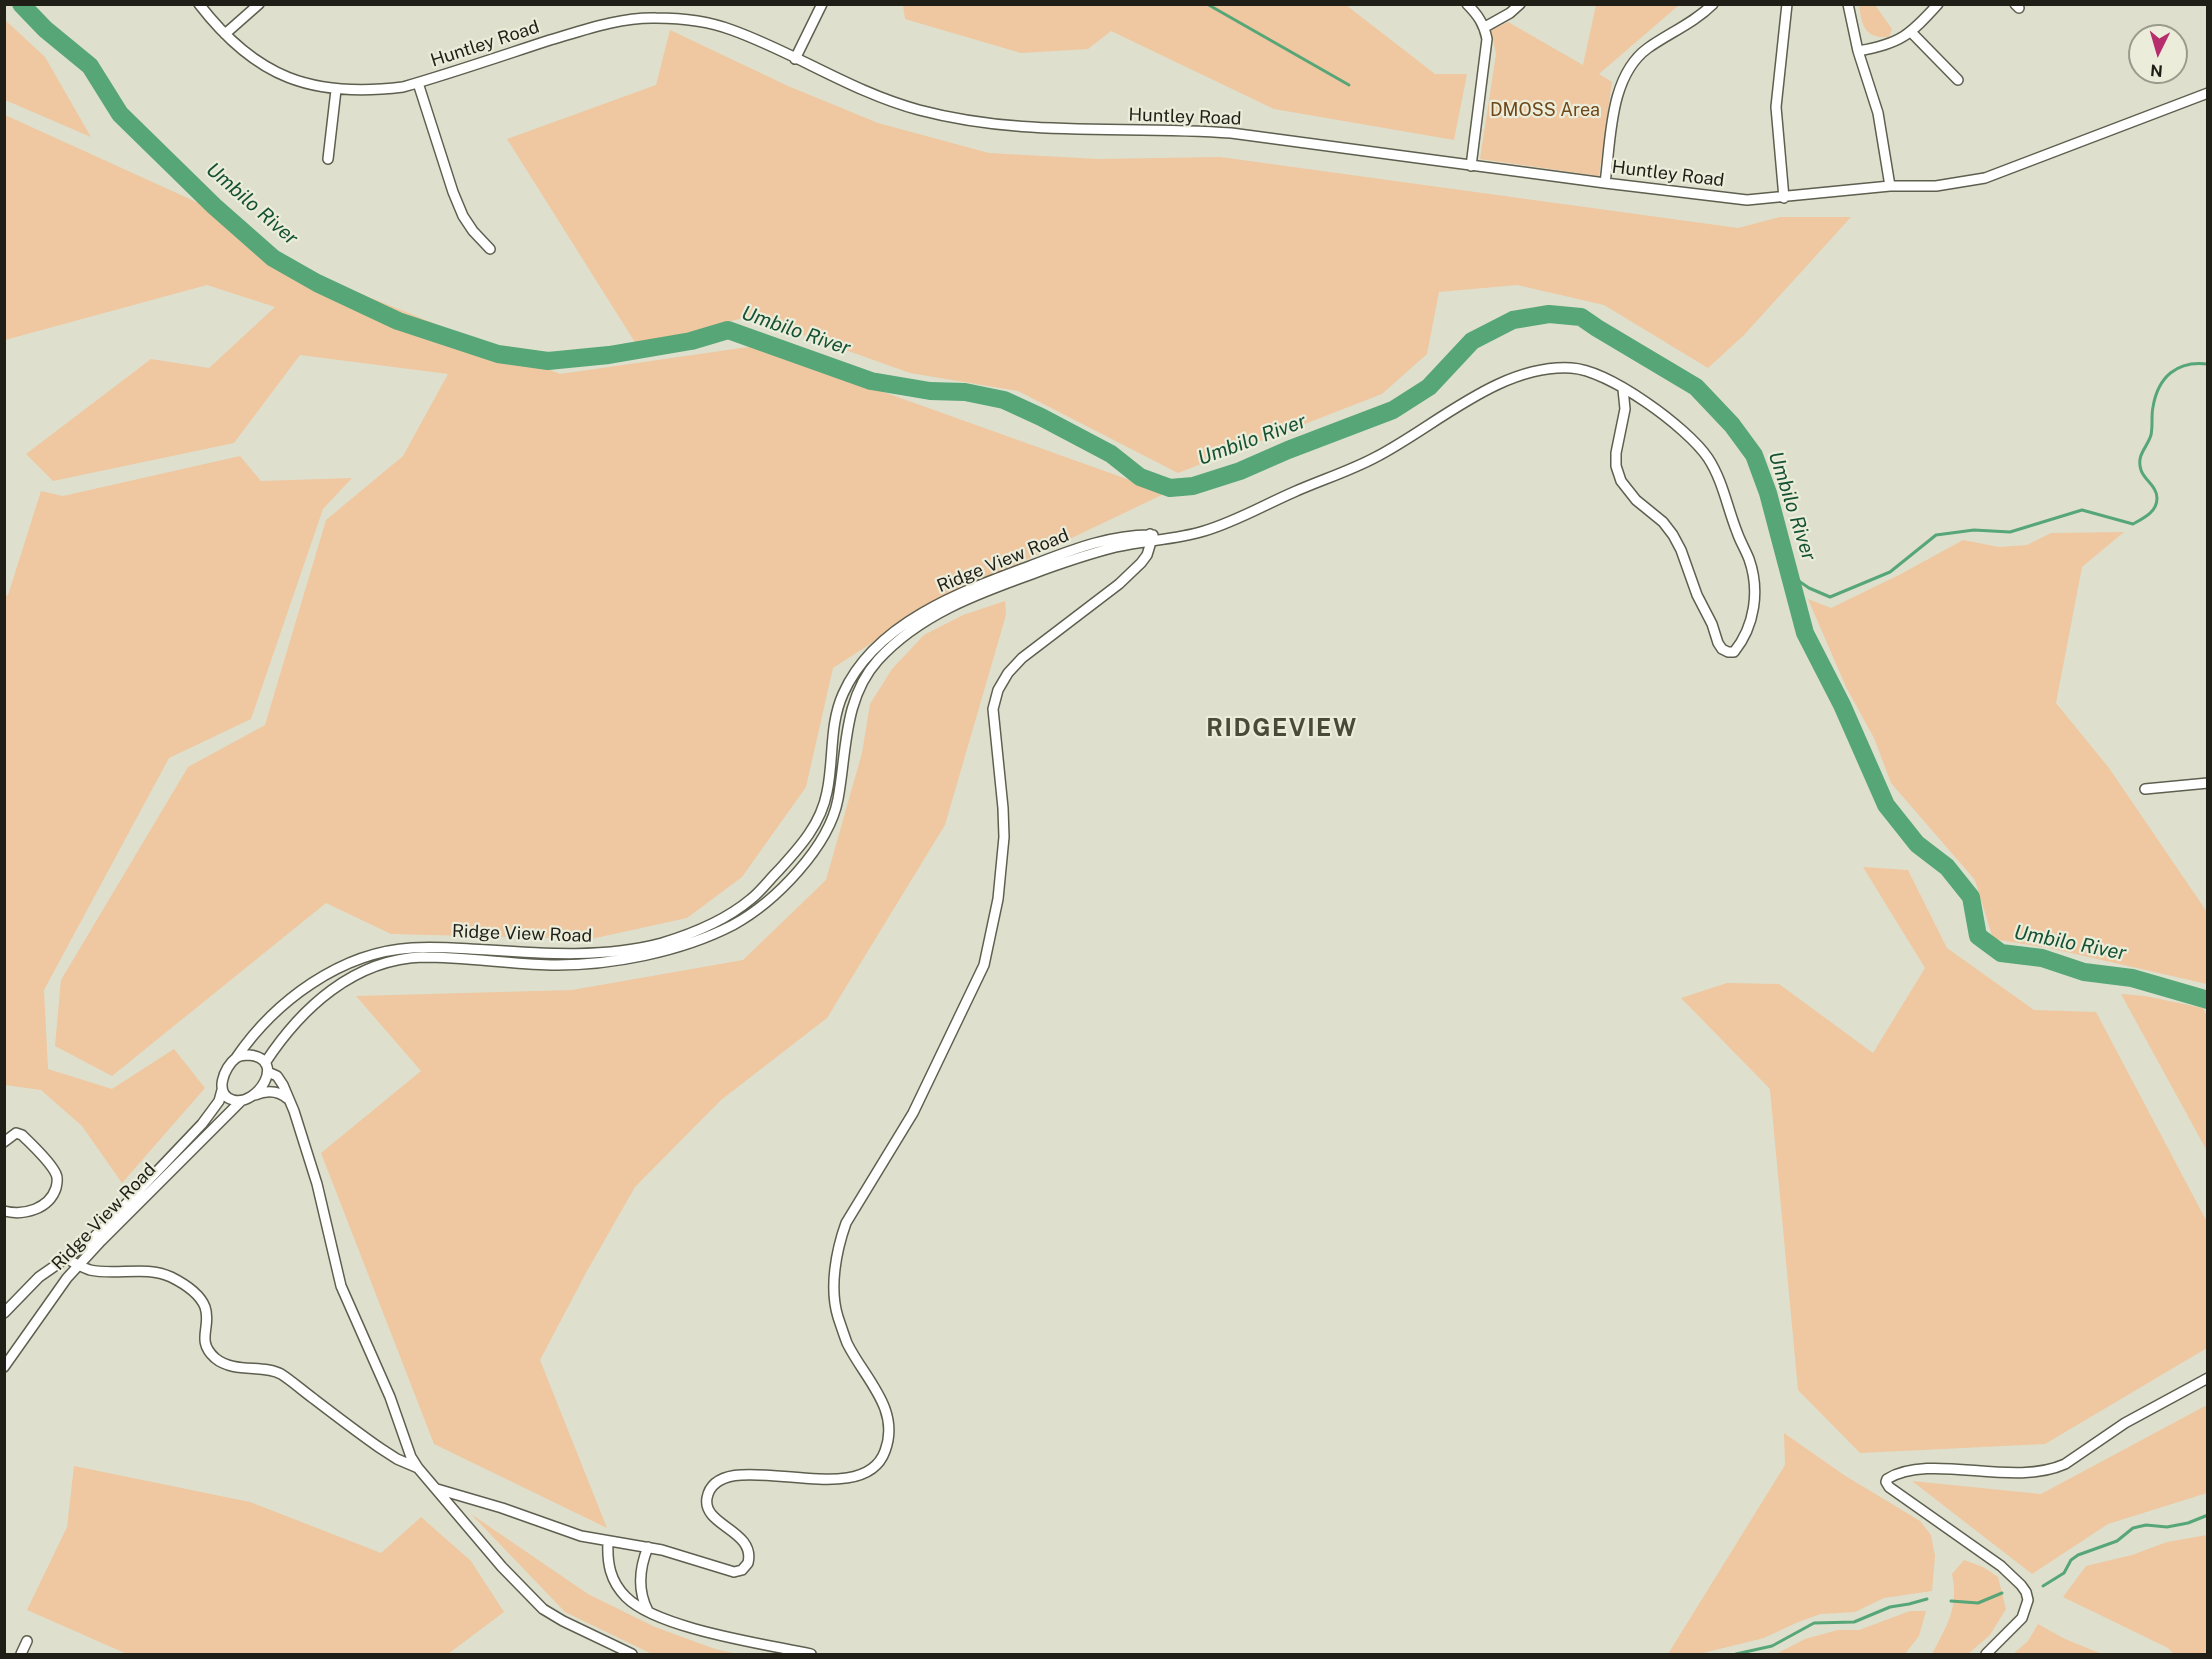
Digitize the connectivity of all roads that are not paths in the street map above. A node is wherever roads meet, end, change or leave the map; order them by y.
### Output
1 (199, 4) edge
2 (259, 4) edge
3 (822, 4) edge
4 (1467, 4) edge
5 (1520, 4) edge
6 (1713, 4) edge
7 (1787, 4) edge
8 (1848, 4) edge
9 (1938, 4) edge
10 (1485, 27) junction
11 (1911, 32) junction
12 (225, 34) junction
13 (1858, 51) junction
14 (795, 59) junction
15 (1958, 80) dead end
16 (418, 83) junction
17 (336, 90) junction
18 (2208, 93) edge
19 (328, 159) dead end
20 (1471, 166) junction
21 (1605, 183) junction
22 (1890, 186) junction
23 (1784, 198) junction
24 (490, 249) dead end
25 (1623, 389) junction
26 (1150, 538) junction
27 (2208, 783) edge
28 (2145, 789) dead end
29 (492, 951) junction
30 (492, 961) junction
31 (236, 1058) junction
32 (267, 1068) junction
33 (222, 1090) junction
34 (251, 1097) junction
35 (288, 1099) junction
36 (241, 1101) junction
37 (4, 1142) edge
38 (4, 1211) edge
39 (66, 1258) junction
40 (79, 1266) junction
41 (4, 1313) edge
42 (4, 1367) edge
43 (2208, 1378) edge
44 (418, 1468) junction
45 (437, 1490) junction
46 (608, 1542) junction
47 (648, 1547) junction
48 (648, 1611) junction
49 (27, 1641) dead end
50 (21, 1654) edge
51 (632, 1654) edge
52 (811, 1654) edge
53 (1986, 1654) edge

1 - 12 street, Huntley Road
2 - 12 street
3 - 14 street
4 - 10 street
5 - 10 street
6 - 21 street
7 - 23 street
8 - 13 street
9 - 11 street
10 - 20 street
11 - 13 street
11 - 15 street
12 - 17 street, Huntley Road
13 - 22 street
14 - 16 street, Huntley Road
14 - 20 street, Huntley Road
16 - 17 street, Huntley Road
16 - 24 street
17 - 19 street
18 - 22 street, Huntley Road
20 - 21 street, Huntley Road
21 - 23 street, Huntley Road
22 - 23 street, Huntley Road
25 - 25 street, Ridge View Road
25 - 26 street, Ridge View Road
26 - 29 street, Ridge View Road
26 - 30 street, Ridge View Road
26 - 47 street
27 - 28 street
29 - 30 street
29 - 31 street, Ridge View Road
30 - 32 street, Ridge View Road
31 - 32 street
31 - 33 street, Ridge View Road
32 - 34 street, Ridge View Road
32 - 35 street
33 - 36 street
33 - 39 street, Ridge View Road
34 - 35 street
34 - 36 street, Ridge View Road
35 - 44 street
36 - 40 street, Ridge View Road
37 - 38 street
39 - 40 street
39 - 41 street, Ridge View Road
40 - 42 street, Ridge View Road
40 - 44 street
43 - 53 street
44 - 45 street
45 - 46 street
45 - 51 street
46 - 47 street
46 - 48 street
47 - 48 street
48 - 52 street
49 - 50 street

